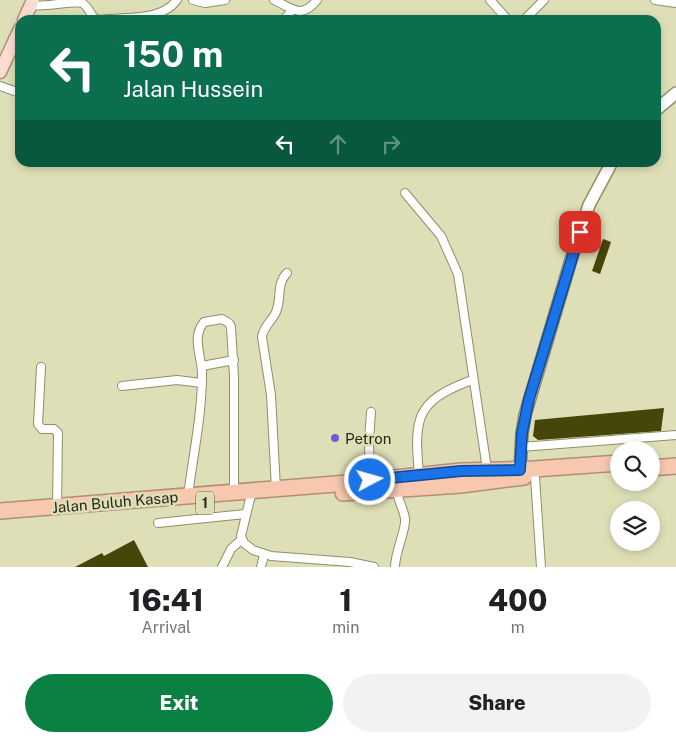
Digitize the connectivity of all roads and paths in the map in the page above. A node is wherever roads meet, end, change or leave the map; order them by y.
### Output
1 (177, 0) edge
2 (193, 0) edge
3 (225, 0) edge
4 (274, 0) edge
5 (317, 0) edge
6 (490, 0) edge
7 (544, 0) edge
8 (655, 0) edge
9 (32, 2) edge
10 (676, 3) edge
11 (292, 10) junction
12 (26, 15) edge
13 (91, 15) edge
14 (144, 15) edge
15 (288, 15) edge
16 (504, 15) edge
17 (529, 15) edge
18 (15, 39) edge
19 (1, 67) edge
20 (0, 86) edge
21 (15, 91) edge
22 (676, 93) edge
23 (661, 106) edge
24 (609, 167) edge
25 (406, 193) dead end
26 (287, 273) dead end
27 (234, 360) junction
28 (202, 366) junction
29 (41, 368) dead end
30 (472, 380) junction
31 (202, 383) junction
32 (122, 386) dead end
33 (371, 412) dead end
34 (676, 435) edge
35 (521, 447) junction
36 (676, 459) edge
37 (660, 460) edge
38 (610, 464) edge
39 (676, 466) edge
40 (660, 467) edge
41 (487, 469) junction
42 (520, 470) junction
43 (610, 471) edge
44 (419, 475) junction
45 (535, 477) junction
46 (461, 478) junction
47 (370, 480) junction
48 (276, 489) junction
49 (397, 489) junction
50 (234, 493) junction
51 (188, 496) junction
52 (250, 499) junction
53 (57, 507) junction
54 (0, 511) edge
55 (245, 514) junction
56 (0, 519) edge
57 (158, 523) dead end
58 (242, 539) junction
59 (264, 555) junction
60 (349, 565) edge
61 (222, 567) edge
62 (261, 567) edge
63 (374, 567) edge
64 (395, 567) edge
65 (541, 567) edge

1 - 14 street
2 - 3 street
4 - 11 street
5 - 11 street
6 - 16 street
7 - 17 street
8 - 10 street
9 - 12 main road
9 - 13 street
11 - 15 street
18 - 19 main road
20 - 21 street
22 - 23 main road
24 - 35 main road
25 - 30 street
26 - 48 street
27 - 28 street
27 - 28 street
27 - 50 street
28 - 31 street
29 - 53 street
30 - 41 street
30 - 44 street
31 - 32 street
31 - 51 street
33 - 47 street
34 - 35 street
35 - 42 main road
36 - 37 highway
38 - 42 highway, Jalan Buluh Kasap / 1
39 - 40 highway
41 - 42 highway, Jalan Buluh Kasap / 1
41 - 46 highway, Jalan Buluh Kasap / 1
43 - 45 highway, Jalan Buluh Kasap / 1
44 - 46 highway, Jalan Buluh Kasap / 1
44 - 47 highway, Jalan Buluh Kasap / 1
45 - 46 highway, Jalan Buluh Kasap / 1
45 - 65 street
46 - 49 highway, Jalan Buluh Kasap / 1
47 - 48 highway, Jalan Buluh Kasap / 1
48 - 50 highway, Jalan Buluh Kasap / 1
49 - 52 highway, Jalan Buluh Kasap / 1
49 - 64 street
50 - 51 highway, Jalan Buluh Kasap / 1
51 - 53 highway, Jalan Buluh Kasap / 1
52 - 55 street
52 - 56 highway, Jalan Buluh Kasap / 1
53 - 54 highway, Jalan Buluh Kasap / 1
55 - 57 street
55 - 58 street
58 - 59 street
58 - 61 street
59 - 60 street
59 - 62 street
60 - 63 street

